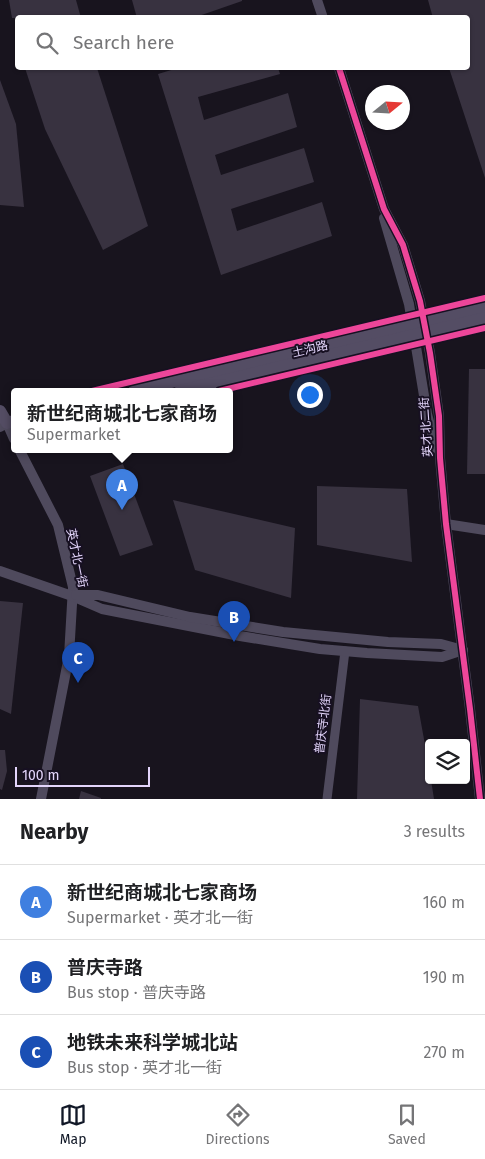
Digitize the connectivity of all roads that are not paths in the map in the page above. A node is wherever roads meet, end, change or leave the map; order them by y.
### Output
1 (318, 0) edge
2 (322, 15) edge
3 (340, 70) edge
4 (485, 307) edge
5 (485, 318) edge
6 (420, 328) junction
7 (148, 388) edge
8 (191, 388) edge
9 (0, 411) edge
10 (7, 423) edge
11 (21, 453) edge
12 (446, 524) junction
13 (485, 530) edge
14 (0, 571) edge
15 (72, 596) junction
16 (462, 650) junction
17 (345, 651) junction
18 (41, 799) edge
19 (327, 799) edge
20 (480, 799) edge

1 - 2 street
3 - 6 street, 英才北二街
4 - 6 main road, 土沟路
5 - 6 main road, 土沟路
6 - 7 main road, 土沟路
6 - 8 main road, 土沟路
6 - 12 street, 英才北二街
9 - 10 main road
11 - 15 street, 英才北一街
12 - 13 street
12 - 16 street, 英才北二街
14 - 15 street
15 - 16 street
15 - 17 street
15 - 18 street, 英才北一街
16 - 17 street
16 - 20 street, 英才北二街
17 - 19 street, 普庆寺北街

